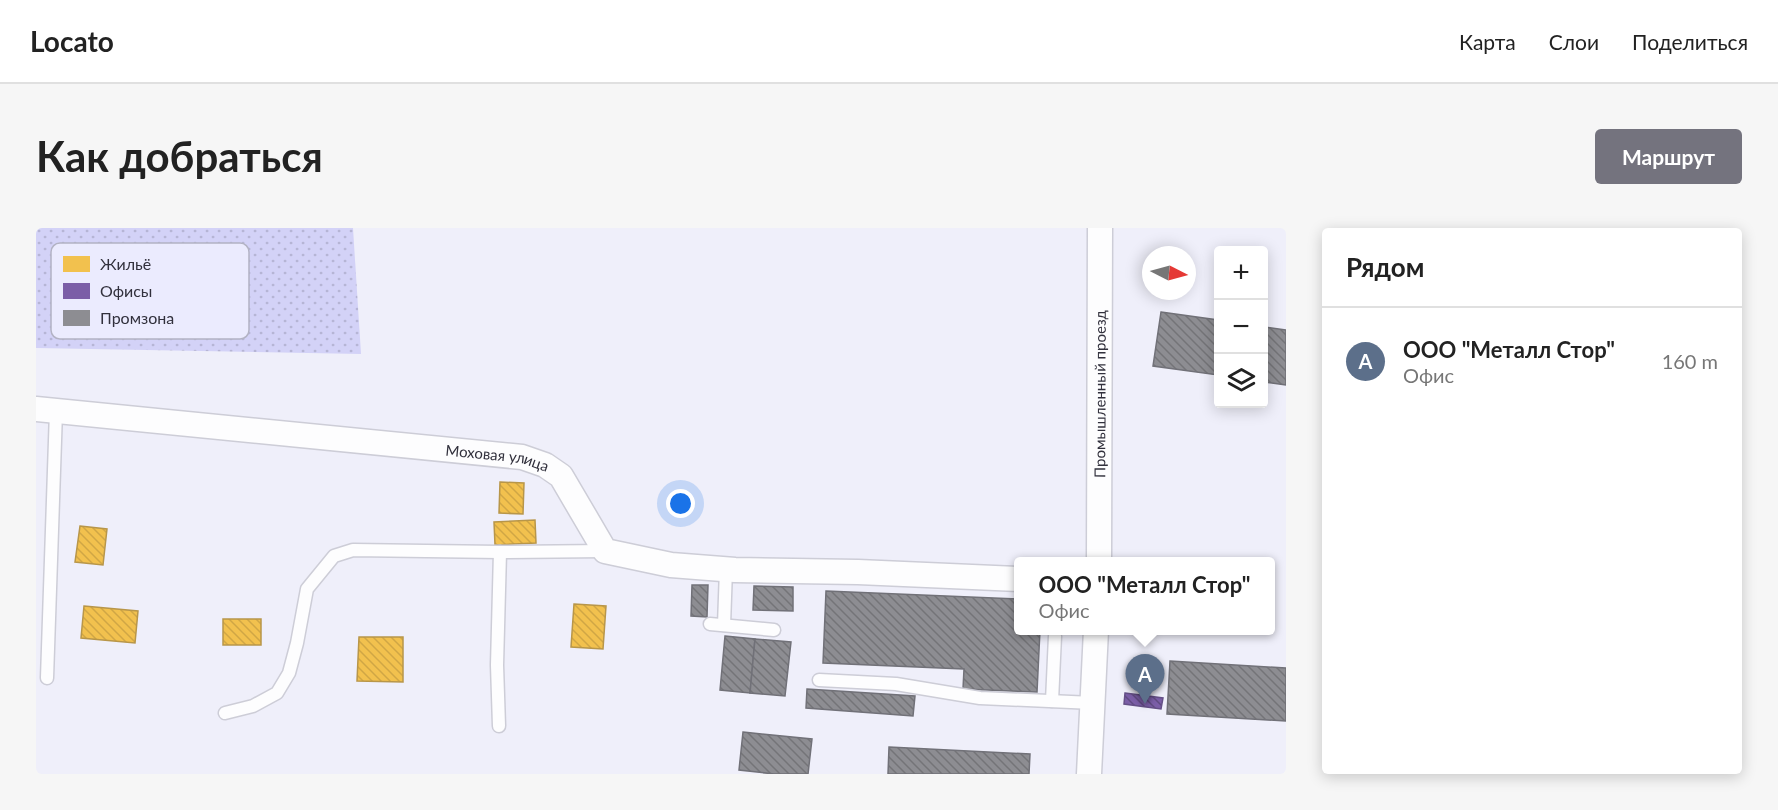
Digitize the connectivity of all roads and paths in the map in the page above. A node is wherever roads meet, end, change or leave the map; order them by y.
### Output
1 (1100, 228) edge
2 (46, 410) edge
3 (605, 551) junction
4 (501, 552) junction
5 (1099, 557) edge
6 (726, 569) junction
7 (1014, 579) edge
8 (710, 624) dead end
9 (724, 625) junction
10 (774, 630) dead end
11 (1096, 635) edge
12 (1055, 636) dead end
13 (47, 678) dead end
14 (819, 680) dead end
15 (1052, 701) junction
16 (1093, 703) junction
17 (225, 713) dead end
18 (499, 726) dead end
19 (1089, 774) edge

1 - 5 street, Промышленный проезд
2 - 3 street, Моховая улица
2 - 13 lane
3 - 4 lane
3 - 6 street
4 - 17 lane
4 - 18 lane
6 - 7 street
6 - 9 lane
8 - 9 lane
9 - 10 lane
11 - 16 street
12 - 15 lane
14 - 15 lane
15 - 16 lane
16 - 19 street

